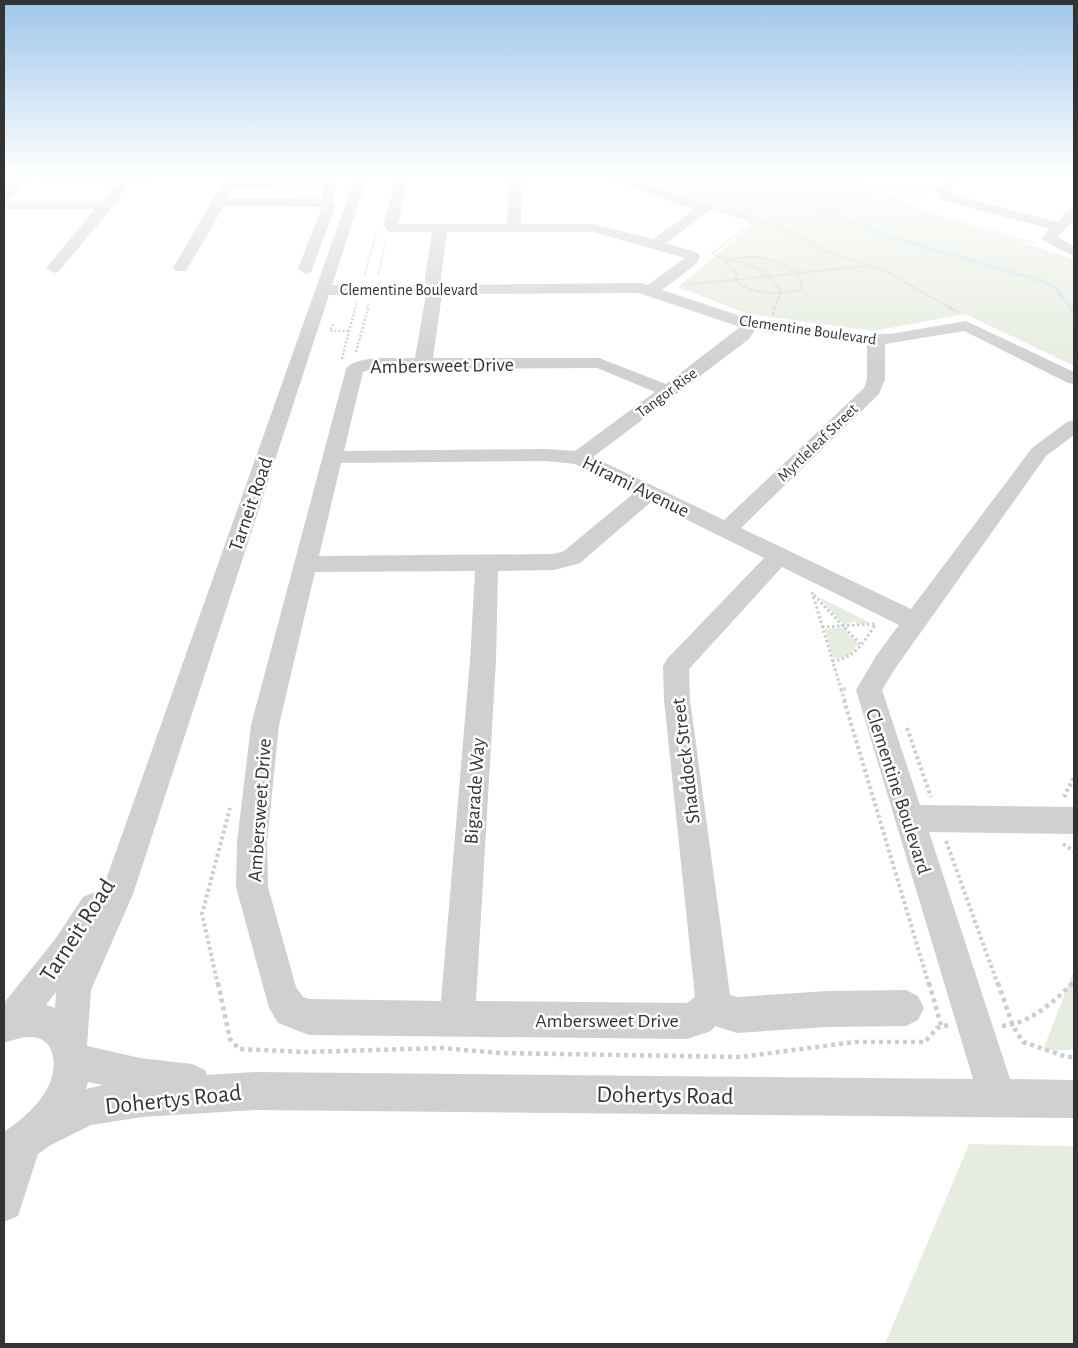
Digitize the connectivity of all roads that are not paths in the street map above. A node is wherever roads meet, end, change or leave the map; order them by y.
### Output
1 (79, 238) edge
2 (199, 238) edge
3 (317, 238) edge
4 (341, 238) edge
5 (439, 238) edge
6 (632, 238) edge
7 (664, 238) edge
8 (1049, 238) edge
9 (656, 244) junction
10 (1074, 252) edge
11 (54, 268) dead end
12 (181, 268) dead end
13 (306, 269) dead end
14 (435, 289) junction
15 (323, 290) junction
16 (652, 290) junction
17 (751, 324) junction
18 (876, 340) junction
19 (423, 364) junction
20 (1074, 379) edge
21 (668, 391) junction
22 (1074, 426) edge
23 (332, 457) junction
24 (579, 458) junction
25 (649, 492) junction
26 (726, 530) junction
27 (779, 556) junction
28 (487, 563) junction
29 (304, 564) junction
30 (915, 622) junction
31 (908, 818) junction
32 (1074, 820) edge
33 (138, 834) junction
34 (712, 1005) junction
35 (906, 1008) dead end
36 (457, 1019) junction
37 (7, 1024) edge
38 (71, 1054) junction
39 (255, 1090) junction
40 (998, 1099) junction
41 (1074, 1099) edge
42 (21, 1143) edge
43 (4, 1202) edge

1 - 11 street
2 - 12 street
3 - 13 street
4 - 15 street, Tarneit Road
5 - 14 street
6 - 9 street
7 - 9 street
8 - 10 street
9 - 16 street
14 - 15 street, Clementine Boulevard
14 - 16 street, Clementine Boulevard
14 - 19 street
15 - 33 street, Tarneit Road
16 - 17 street, Clementine Boulevard
17 - 18 street, Clementine Boulevard
17 - 21 street, Tangor Rise
18 - 20 street, Clementine Boulevard
18 - 26 street, Myrtleleaf Street
19 - 21 street, Ambersweet Drive
19 - 23 street, Ambersweet Drive
21 - 24 street, Tangor Rise
22 - 30 street, Clementine Boulevard
23 - 24 street, Hirami Avenue
23 - 29 street, Ambersweet Drive
24 - 25 street, Hirami Avenue
25 - 26 street, Hirami Avenue
25 - 28 street
26 - 27 street, Hirami Avenue
27 - 30 street, Hirami Avenue
27 - 34 street, Shaddock Street
28 - 29 street
28 - 36 street, Bigarade Way
29 - 36 street, Ambersweet Drive
30 - 31 street, Clementine Boulevard
31 - 32 street
31 - 40 street, Clementine Boulevard
33 - 37 street, Tarneit Road
33 - 38 street, Tarneit Road
34 - 35 street
34 - 36 street, Ambersweet Drive
37 - 38 street
38 - 39 street, Dohertys Road
38 - 42 street, Tarneit Road
39 - 40 street, Dohertys Road
39 - 42 street, Dohertys Road
40 - 41 street, Dohertys Road
42 - 43 street

